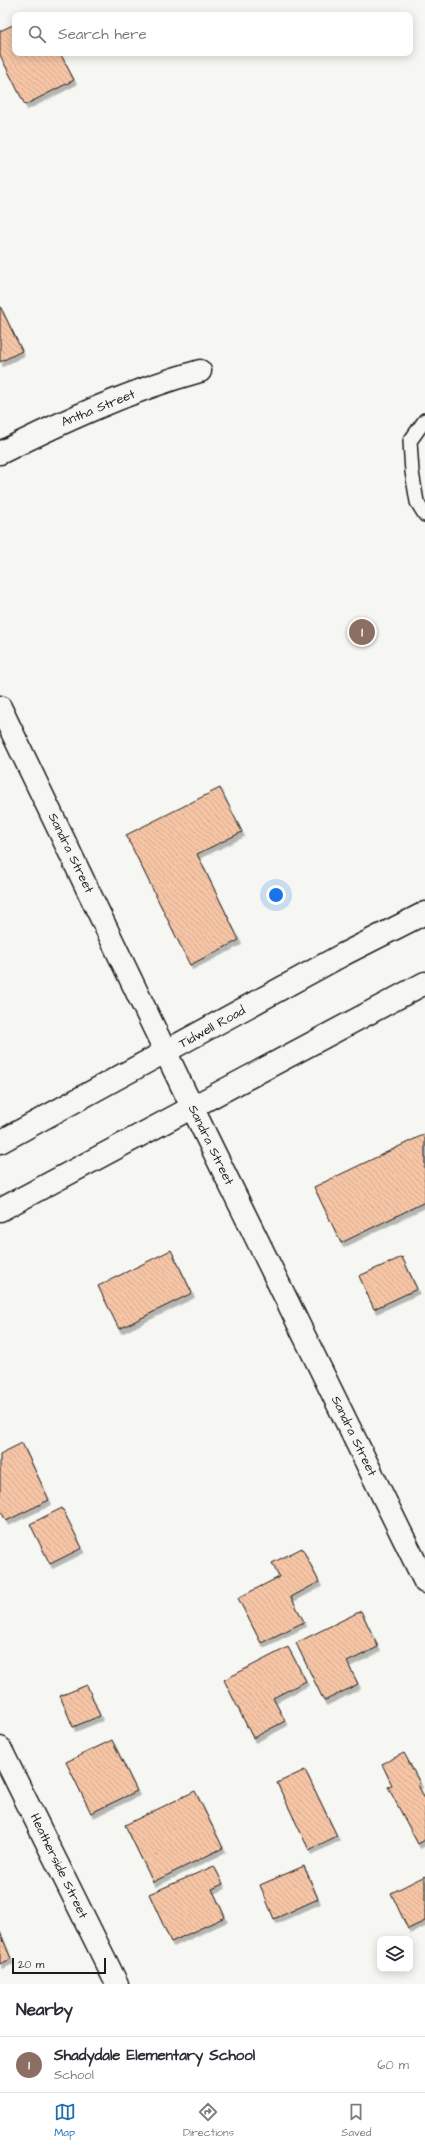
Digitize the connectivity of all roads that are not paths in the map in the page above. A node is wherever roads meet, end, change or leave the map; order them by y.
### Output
1 (200, 371) dead end
2 (425, 420) edge
3 (0, 453) edge
4 (421, 500) edge
5 (425, 515) edge
6 (0, 708) edge
7 (425, 913) edge
8 (425, 983) edge
9 (167, 1052) junction
10 (192, 1107) junction
11 (0, 1142) edge
12 (0, 1210) edge
13 (425, 1582) edge
14 (0, 1748) edge
15 (117, 1984) edge

1 - 3 street, Antha Street
2 - 4 lane
4 - 5 lane
6 - 9 street, Sandra Street
7 - 9 street, Tidwell Road
8 - 10 street
9 - 10 street, Sandra Street
9 - 11 street, Tidwell Road
10 - 12 street
10 - 13 street, Sandra Street
14 - 15 street, Heatherside Street

